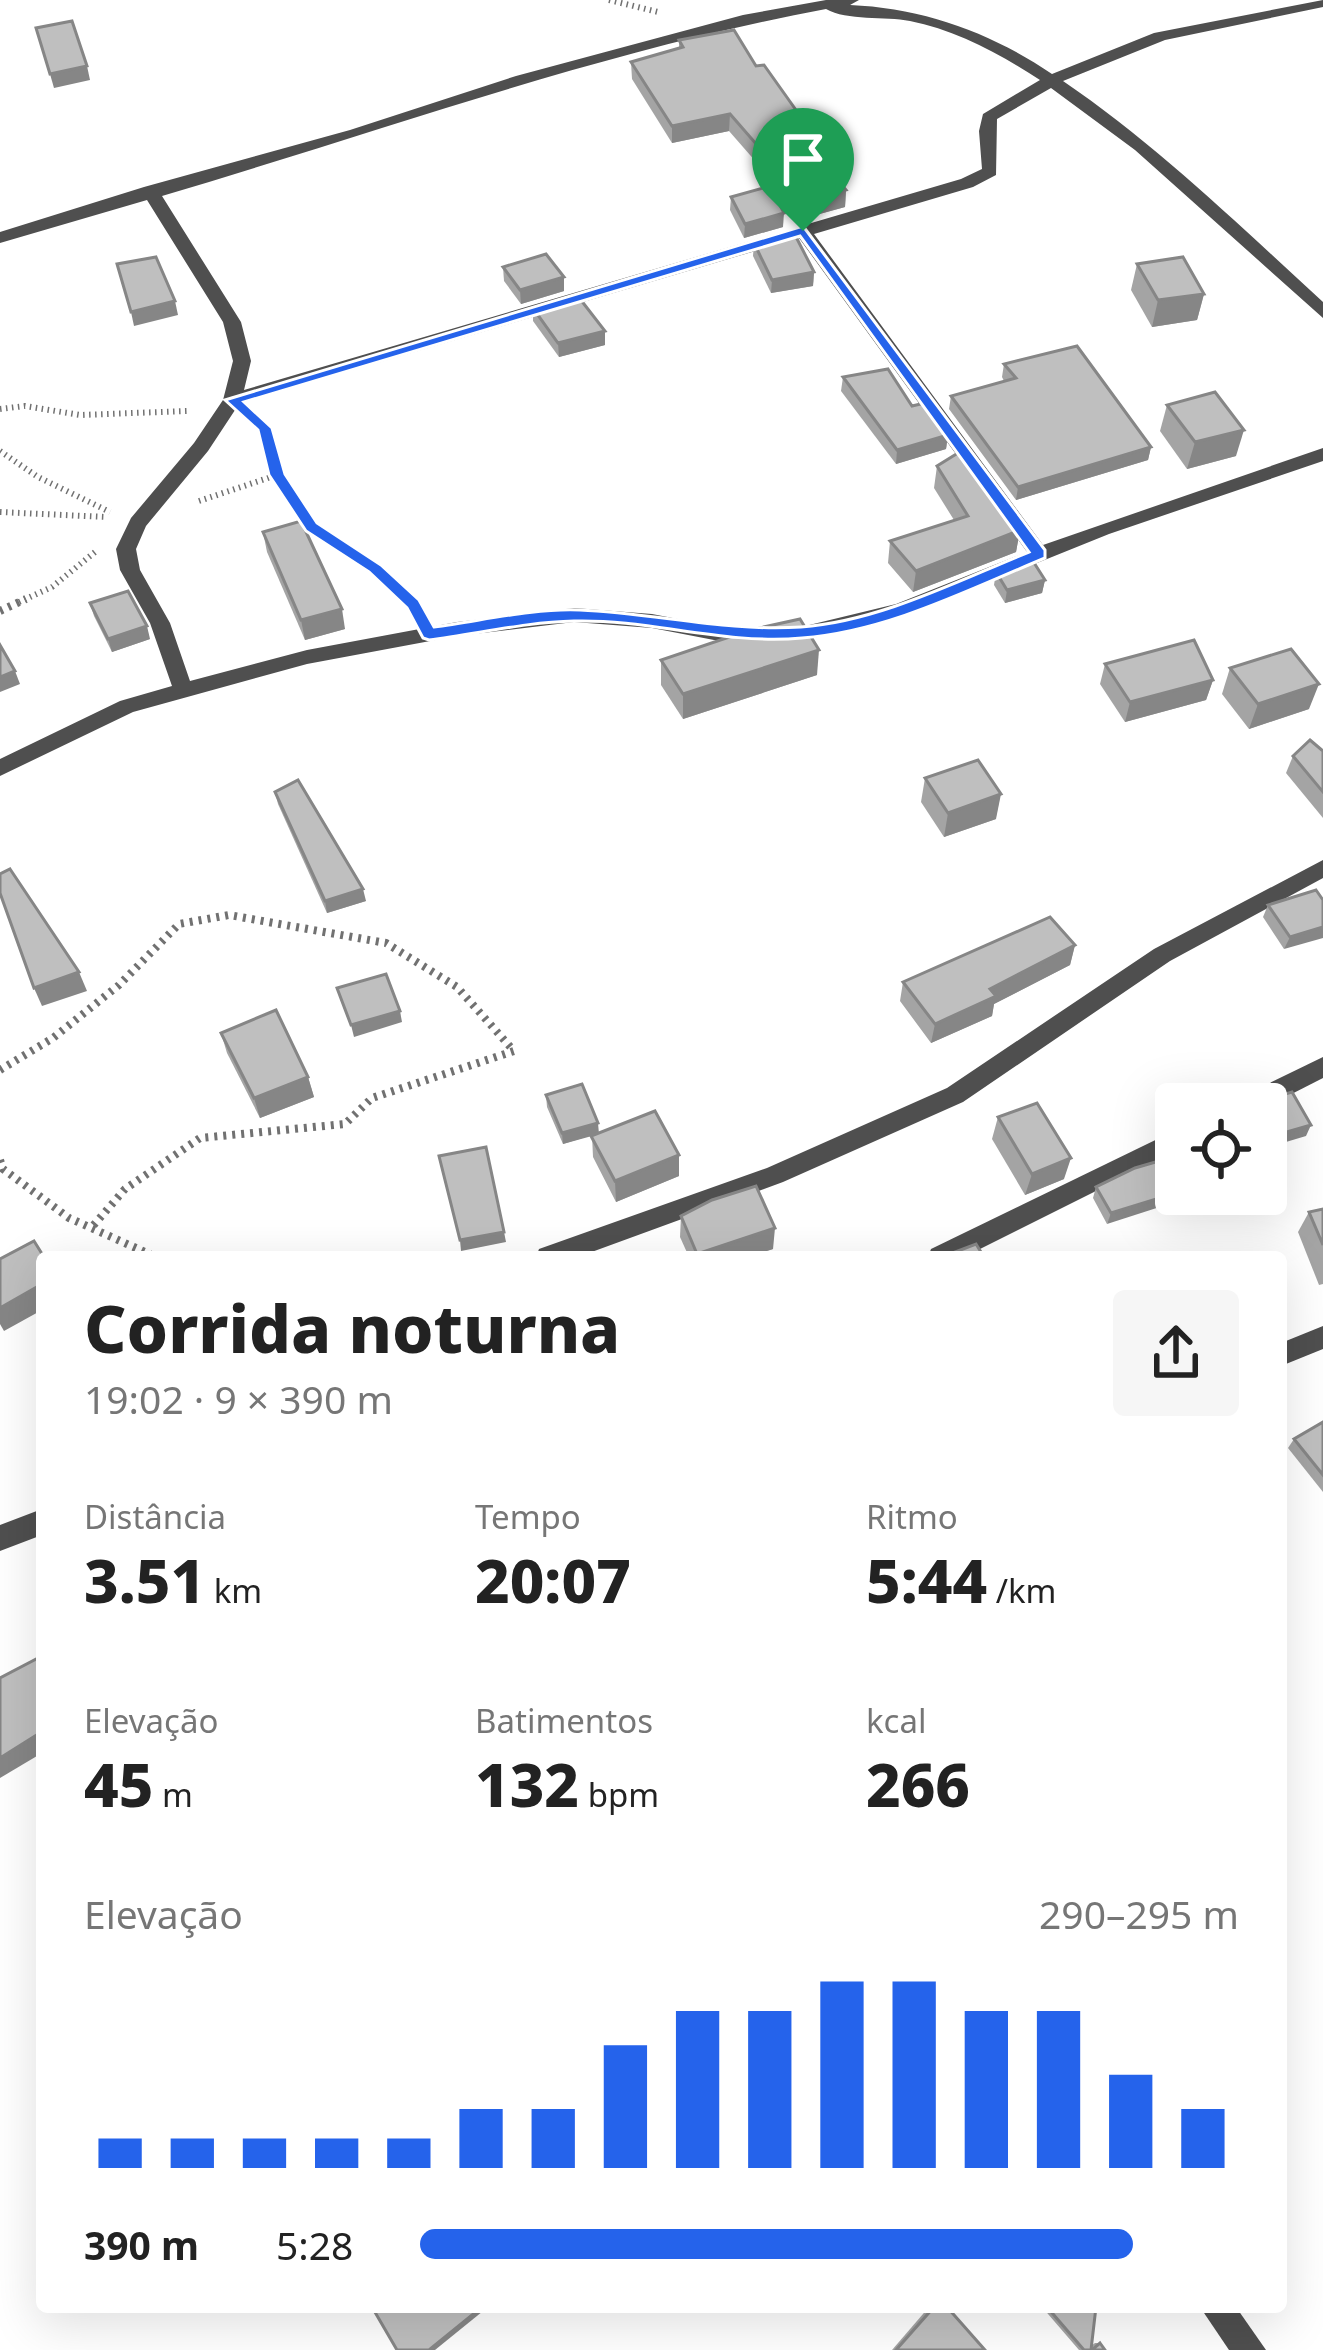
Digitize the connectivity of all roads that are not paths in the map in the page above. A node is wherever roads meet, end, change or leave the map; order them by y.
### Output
1 (850, 0) edge
2 (1323, 2) edge
3 (814, 8) junction
4 (1051, 82) junction
5 (150, 191) junction
6 (803, 231) junction
7 (0, 238) edge
8 (1323, 312) edge
9 (232, 400) junction
10 (1323, 454) edge
11 (1039, 554) junction
12 (183, 690) junction
13 (0, 768) edge
14 (1323, 868) edge
15 (1323, 1067) edge
16 (1287, 1085) edge
17 (1155, 1150) edge
18 (565, 1251) edge
19 (952, 1251) edge
20 (1323, 1337) edge
21 (1287, 1352) edge
22 (36, 1524) edge
23 (0, 1538) edge
24 (1221, 2313) edge
25 (1250, 2350) edge

1 - 3 street
2 - 4 street
3 - 4 street
3 - 5 street
4 - 6 street
4 - 8 street
5 - 7 street
5 - 9 street
6 - 9 street
6 - 11 street
9 - 12 street
10 - 11 street
11 - 12 street
12 - 13 street
14 - 18 street
15 - 16 street
17 - 19 street
20 - 21 street
22 - 23 street
24 - 25 street

